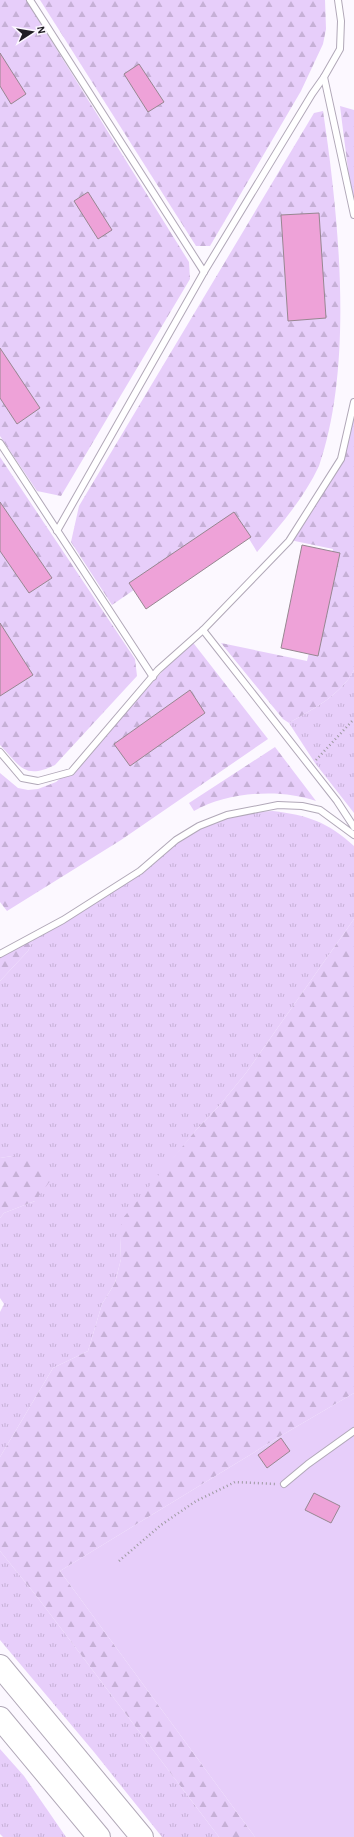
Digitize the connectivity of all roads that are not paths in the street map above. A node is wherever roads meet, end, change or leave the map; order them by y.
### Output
1 (30, 0) edge
2 (338, 0) edge
3 (324, 77) junction
4 (354, 215) edge
5 (204, 272) junction
6 (354, 402) edge
7 (0, 443) edge
8 (57, 531) junction
9 (203, 630) junction
10 (152, 676) junction
11 (0, 752) edge
12 (354, 827) edge
13 (354, 835) edge
14 (0, 954) edge
15 (354, 1431) edge
16 (284, 1484) road end
17 (0, 1666) edge
18 (0, 1718) edge
19 (99, 1837) edge
20 (142, 1837) edge

1 - 5 lane
2 - 3 lane
3 - 4 lane
3 - 5 lane
5 - 8 lane
6 - 9 lane
7 - 8 lane
8 - 10 lane
9 - 10 lane
9 - 12 lane
10 - 11 lane
13 - 14 lane
15 - 16 lane
17 - 20 highway
18 - 19 highway

